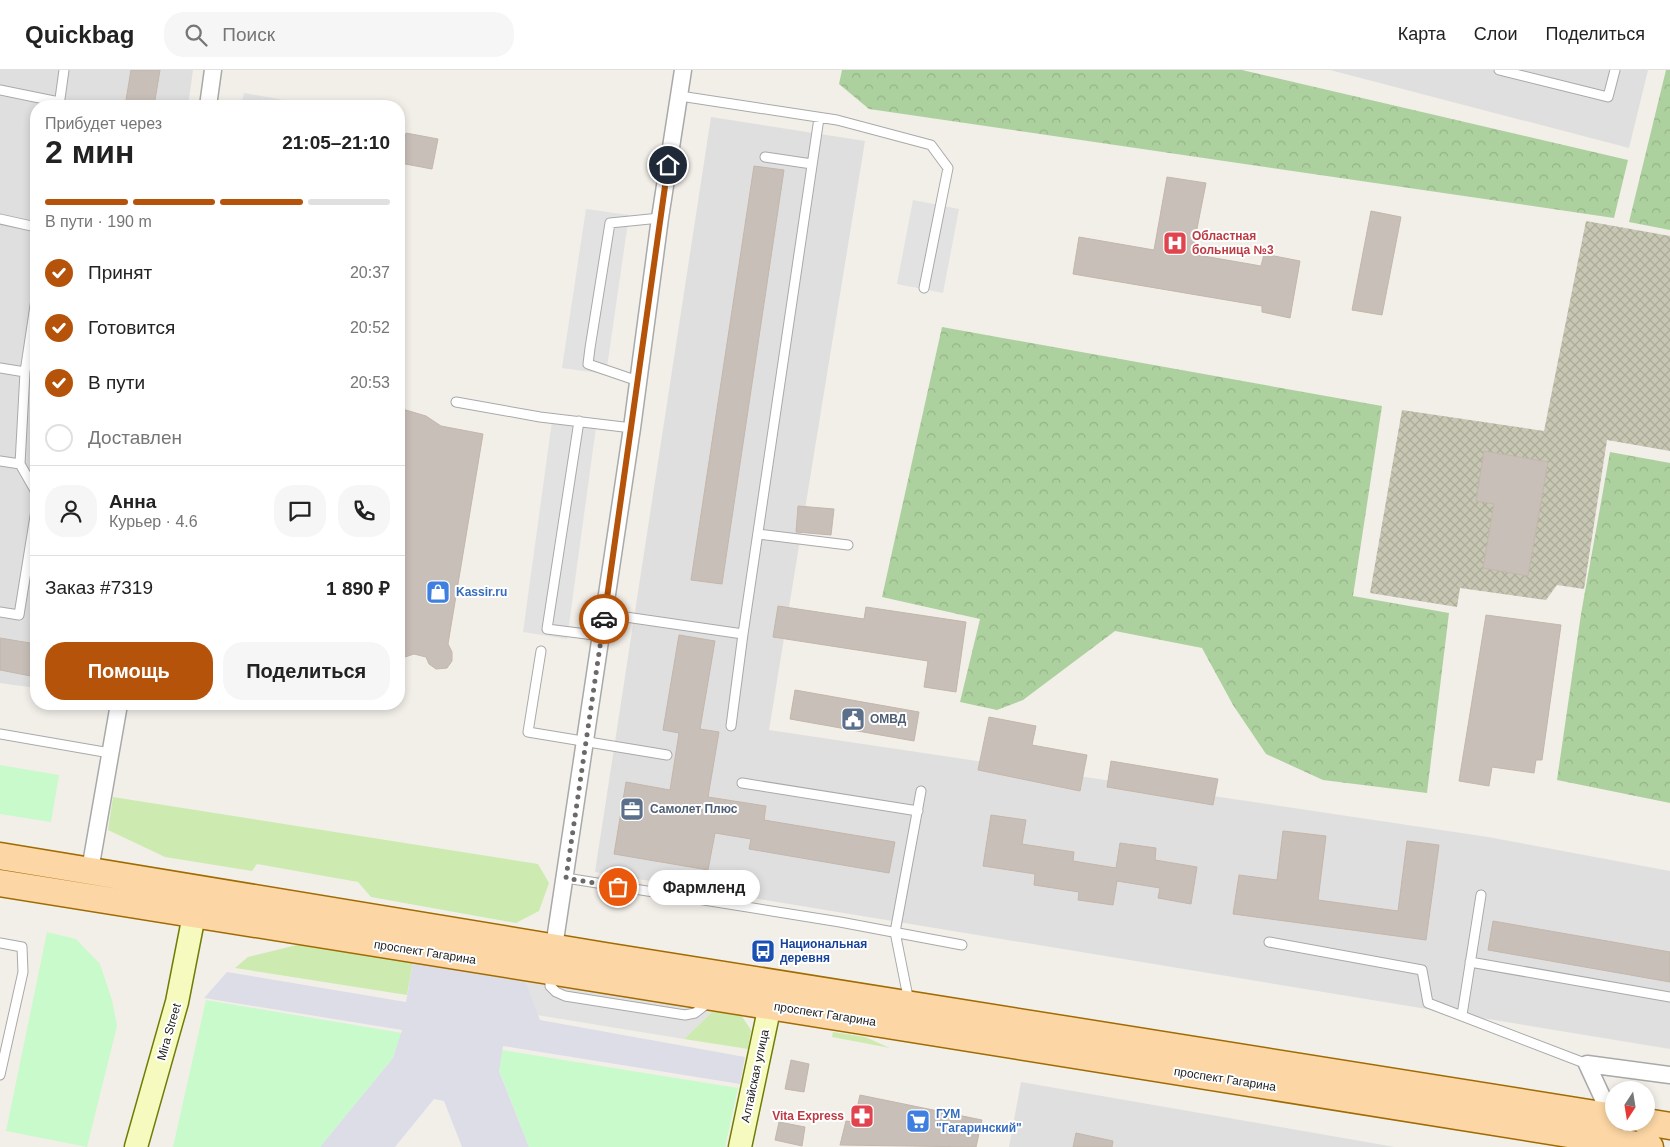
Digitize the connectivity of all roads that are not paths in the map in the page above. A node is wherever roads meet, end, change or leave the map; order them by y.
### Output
1 (64, 70) edge
2 (213, 70) edge
3 (683, 70) edge
4 (1499, 70) edge
5 (1614, 70) edge
6 (0, 90) edge
7 (680, 96) junction
8 (42, 100) edge
9 (60, 100) edge
10 (209, 100) edge
11 (819, 118) junction
12 (765, 157) dead end
13 (812, 164) junction
14 (660, 218) junction
15 (0, 219) edge
16 (30, 226) edge
17 (924, 288) dead end
18 (30, 339) edge
19 (0, 368) edge
20 (25, 372) junction
21 (638, 380) junction
22 (456, 402) dead end
23 (578, 421) junction
24 (632, 428) junction
25 (0, 461) edge
26 (20, 464) junction
27 (30, 482) edge
28 (758, 534) junction
29 (848, 546) dead end
30 (30, 547) edge
31 (0, 612) edge
32 (605, 614) junction
33 (743, 634) junction
34 (602, 636) junction
35 (541, 651) dead end
36 (118, 710) edge
37 (731, 726) dead end
38 (0, 734) edge
39 (586, 740) junction
40 (110, 753) junction
41 (668, 755) dead end
42 (742, 783) dead end
43 (921, 791) dead end
44 (918, 811) junction
45 (0, 856) edge
46 (90, 870) junction
47 (566, 878) junction
48 (0, 883) edge
49 (199, 888) junction
50 (1481, 895) dead end
51 (194, 915) junction
52 (895, 932) junction
53 (1269, 942) dead end
54 (0, 943) edge
55 (962, 945) dead end
56 (552, 959) junction
57 (1470, 962) junction
58 (772, 994) junction
59 (1670, 996) edge
60 (909, 1004) junction
61 (1462, 1016) junction
62 (1587, 1064) junction
63 (0, 1075) edge
64 (1670, 1075) edge
65 (1605, 1102) edge
66 (1605, 1116) edge
67 (1655, 1124) edge
68 (1670, 1126) edge
69 (136, 1147) edge
70 (742, 1147) edge
71 (1650, 1147) edge

1 - 9 lane
2 - 10 street
3 - 7 street
4 - 5 lane
6 - 8 lane
7 - 11 lane
7 - 14 street
11 - 13 lane
11 - 17 lane
12 - 13 lane
13 - 28 lane
14 - 21 street
14 - 21 lane
15 - 16 lane
18 - 20 lane
19 - 20 lane
20 - 26 lane
21 - 24 street
22 - 23 lane
23 - 24 lane
23 - 34 lane
24 - 32 street
25 - 26 lane
26 - 27 lane
28 - 29 lane
28 - 33 lane
30 - 31 lane
32 - 33 lane
32 - 34 street
33 - 37 lane
34 - 39 street
35 - 39 lane
36 - 40 street
38 - 40 lane
39 - 41 lane
39 - 47 street
40 - 46 street
42 - 44 lane
43 - 44 lane
44 - 52 lane
45 - 46 main road, проспект Гагарина
46 - 49 main road, проспект Гагарина
47 - 52 lane
47 - 56 street
48 - 51 main road, проспект Гагарина
49 - 51 main road
49 - 56 main road, проспект Гагарина
50 - 57 lane
51 - 56 main road, проспект Гагарина
51 - 69 main road, Mira Street
52 - 55 lane
52 - 60 lane
53 - 61 lane
54 - 63 lane
56 - 58 main road, проспект Гагарина
56 - 58 main road, проспект Гагарина
57 - 59 lane
57 - 61 lane
58 - 60 main road, проспект Гагарина
58 - 70 main road, Алтайская улица
58 - 71 main road, проспект Гагарина
60 - 66 main road, проспект Гагарина
61 - 62 lane
62 - 64 street
62 - 65 street
67 - 68 main road

